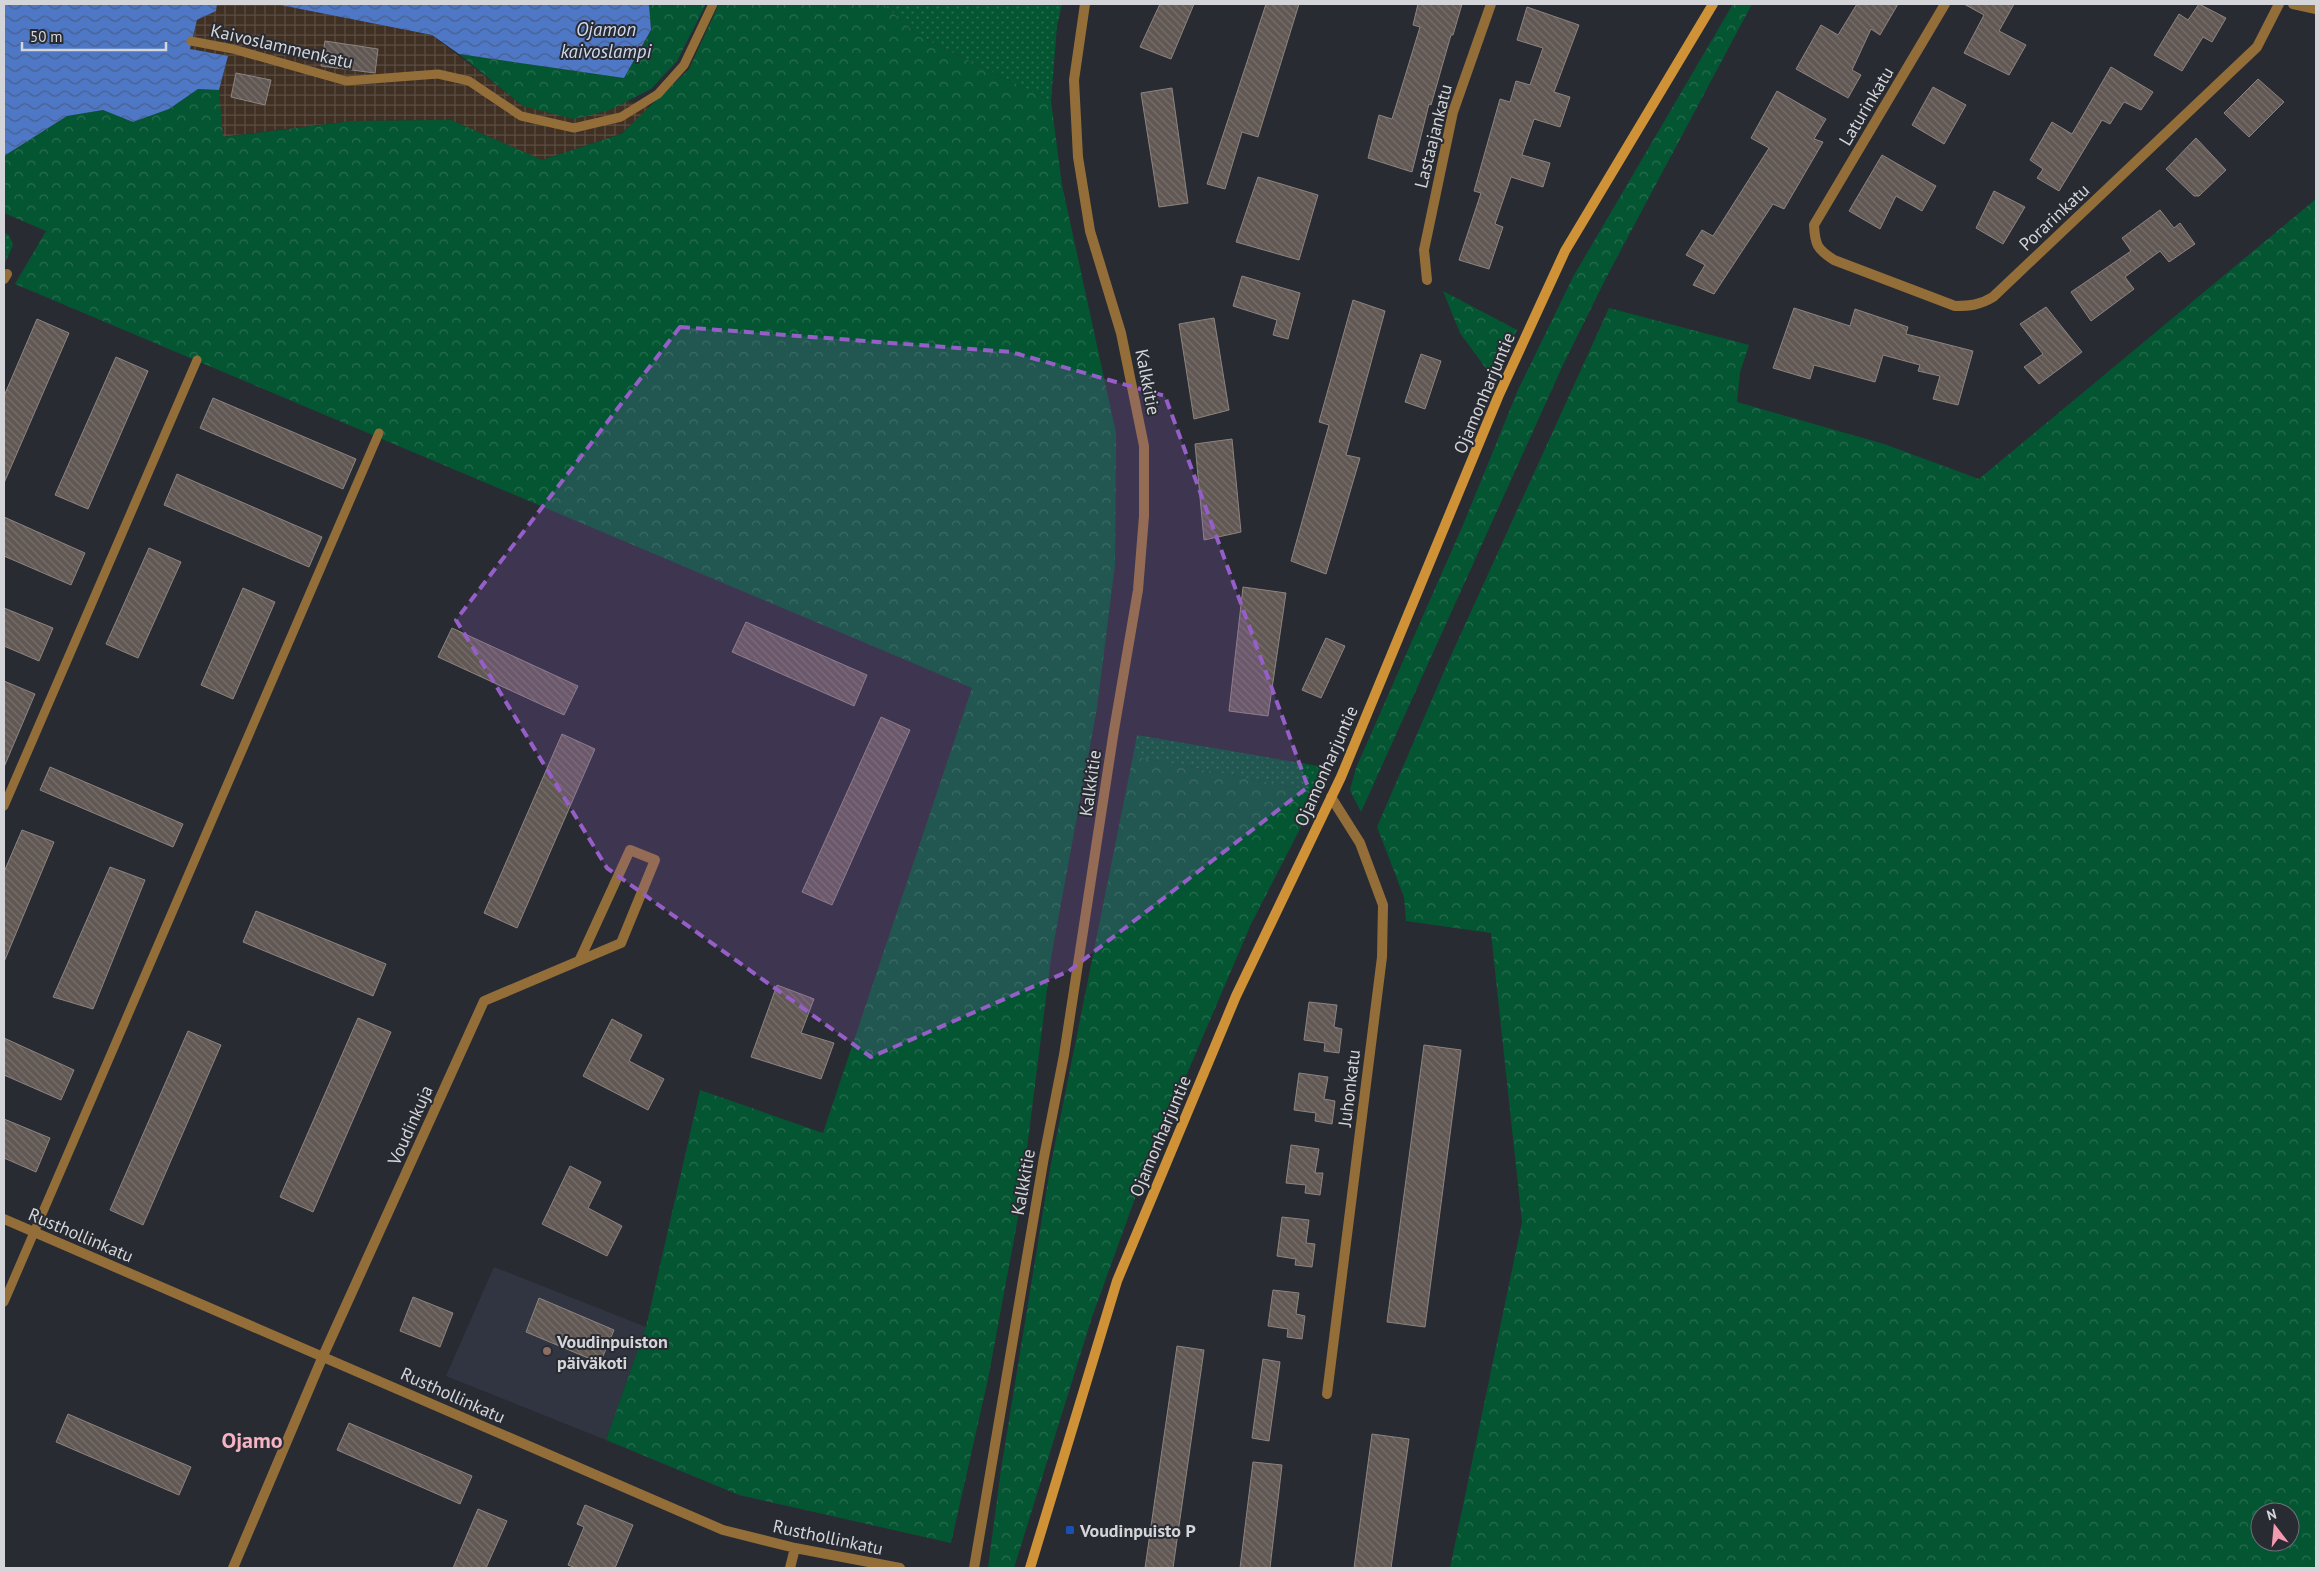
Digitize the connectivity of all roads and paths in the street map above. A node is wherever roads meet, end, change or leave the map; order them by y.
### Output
1 (713, 4) edge
2 (1085, 4) edge
3 (1491, 4) edge
4 (1713, 4) edge
5 (1945, 4) edge
6 (2279, 4) edge
7 (2293, 4) edge
8 (2316, 10) edge
9 (191, 41) dead end
10 (1814, 225) joint
11 (1427, 280) dead end
12 (197, 360) dead end
13 (379, 432) dead end
14 (1331, 797) junction
15 (4, 806) edge
16 (580, 959) junction
17 (4, 1219) edge
18 (35, 1232) junction
19 (4, 1302) edge
20 (322, 1356) junction
21 (1327, 1394) dead end
22 (795, 1548) junction
23 (233, 1568) edge
24 (790, 1568) edge
25 (900, 1568) edge
26 (974, 1568) edge
27 (1030, 1568) edge

1 - 9 lane, Kaivoslammenkatu
2 - 26 street, Kalkkitie
3 - 11 street, Lastaajankatu
4 - 14 main road, Ojamonharjuntie
5 - 10 street, Laturinkatu
6 - 10 street, Porarinkatu
7 - 8 street
12 - 15 lane
13 - 18 lane
14 - 21 street, Juhonkatu
14 - 27 main road, Ojamonharjuntie
16 - 16 street, Voudinkuja
16 - 20 street, Voudinkuja
17 - 18 street, Rusthollinkatu
18 - 19 lane
18 - 20 street, Rusthollinkatu
20 - 22 street, Rusthollinkatu
20 - 23 street, Voudinkuja
22 - 24 street
22 - 25 street, Rusthollinkatu

